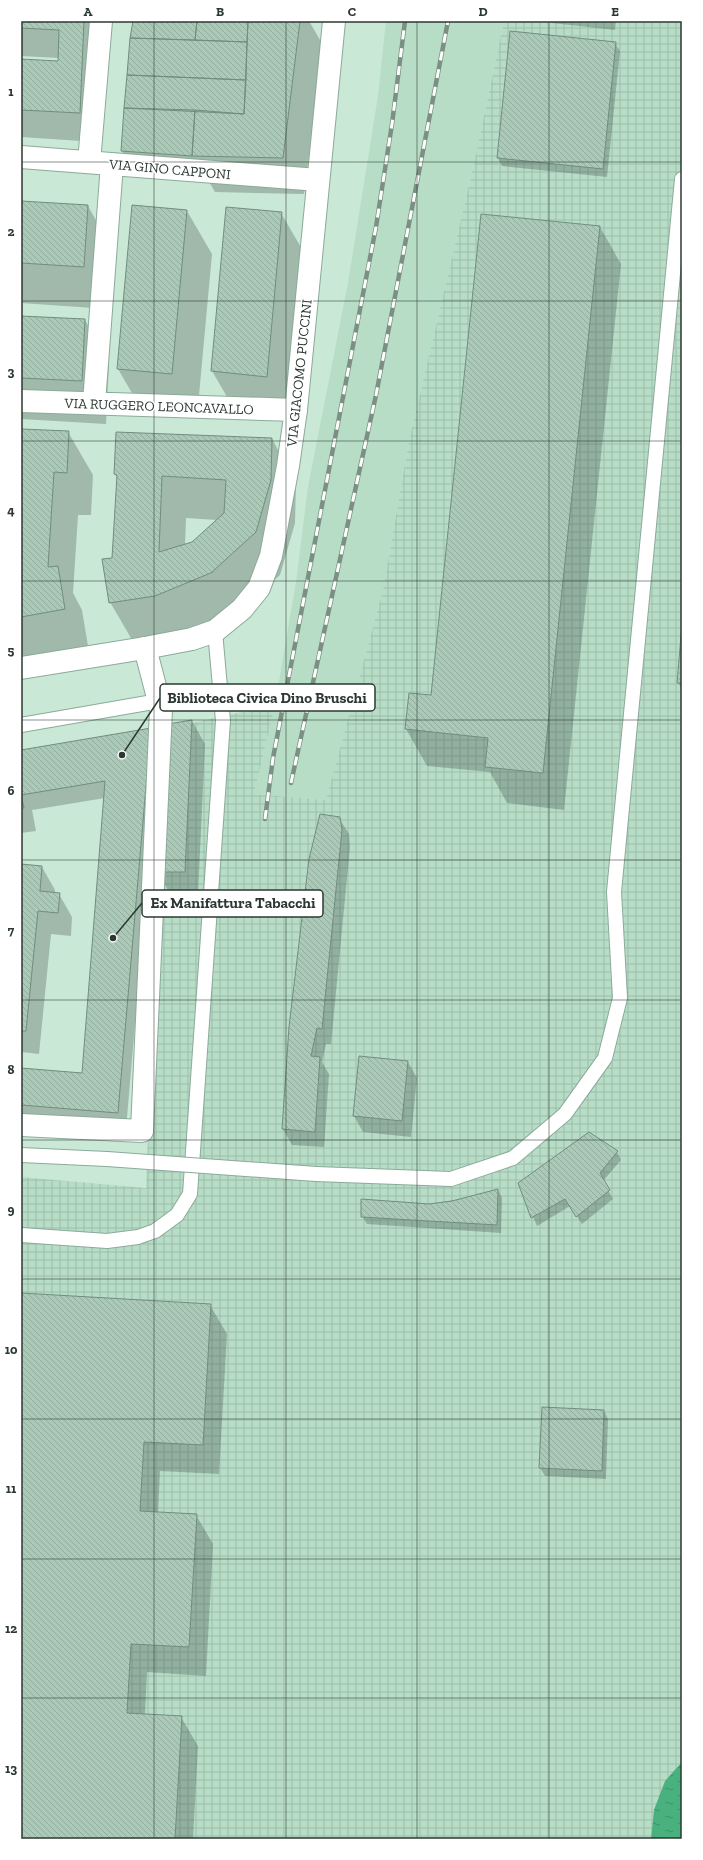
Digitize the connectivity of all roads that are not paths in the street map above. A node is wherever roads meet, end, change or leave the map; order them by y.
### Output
1 (101, 21) edge
2 (334, 21) edge
3 (21, 157) edge
4 (89, 162) junction
5 (112, 164) junction
6 (682, 179) edge
7 (318, 180) junction
8 (21, 401) edge
9 (94, 403) junction
10 (296, 410) junction
11 (215, 630) junction
12 (145, 648) junction
13 (21, 668) edge
14 (159, 701) junction
15 (21, 725) edge
16 (21, 1125) edge
17 (21, 1155) edge
18 (21, 1235) edge

1 - 4 street
2 - 7 street, VIA GIACOMO PUCCINI
3 - 4 street, VIA GINO CAPPONI
4 - 5 street, VIA GINO CAPPONI
5 - 7 street, VIA GINO CAPPONI
5 - 9 street
6 - 17 lane, bridge
7 - 10 street, VIA GIACOMO PUCCINI
8 - 9 street, VIA RUGGERO LEONCAVALLO
9 - 10 street, VIA RUGGERO LEONCAVALLO
10 - 11 street, VIA GIACOMO PUCCINI
11 - 12 street, VIA GIACOMO PUCCINI
11 - 18 lane
12 - 13 street, VIA GIACOMO PUCCINI
12 - 14 street
14 - 15 lane
14 - 16 street

